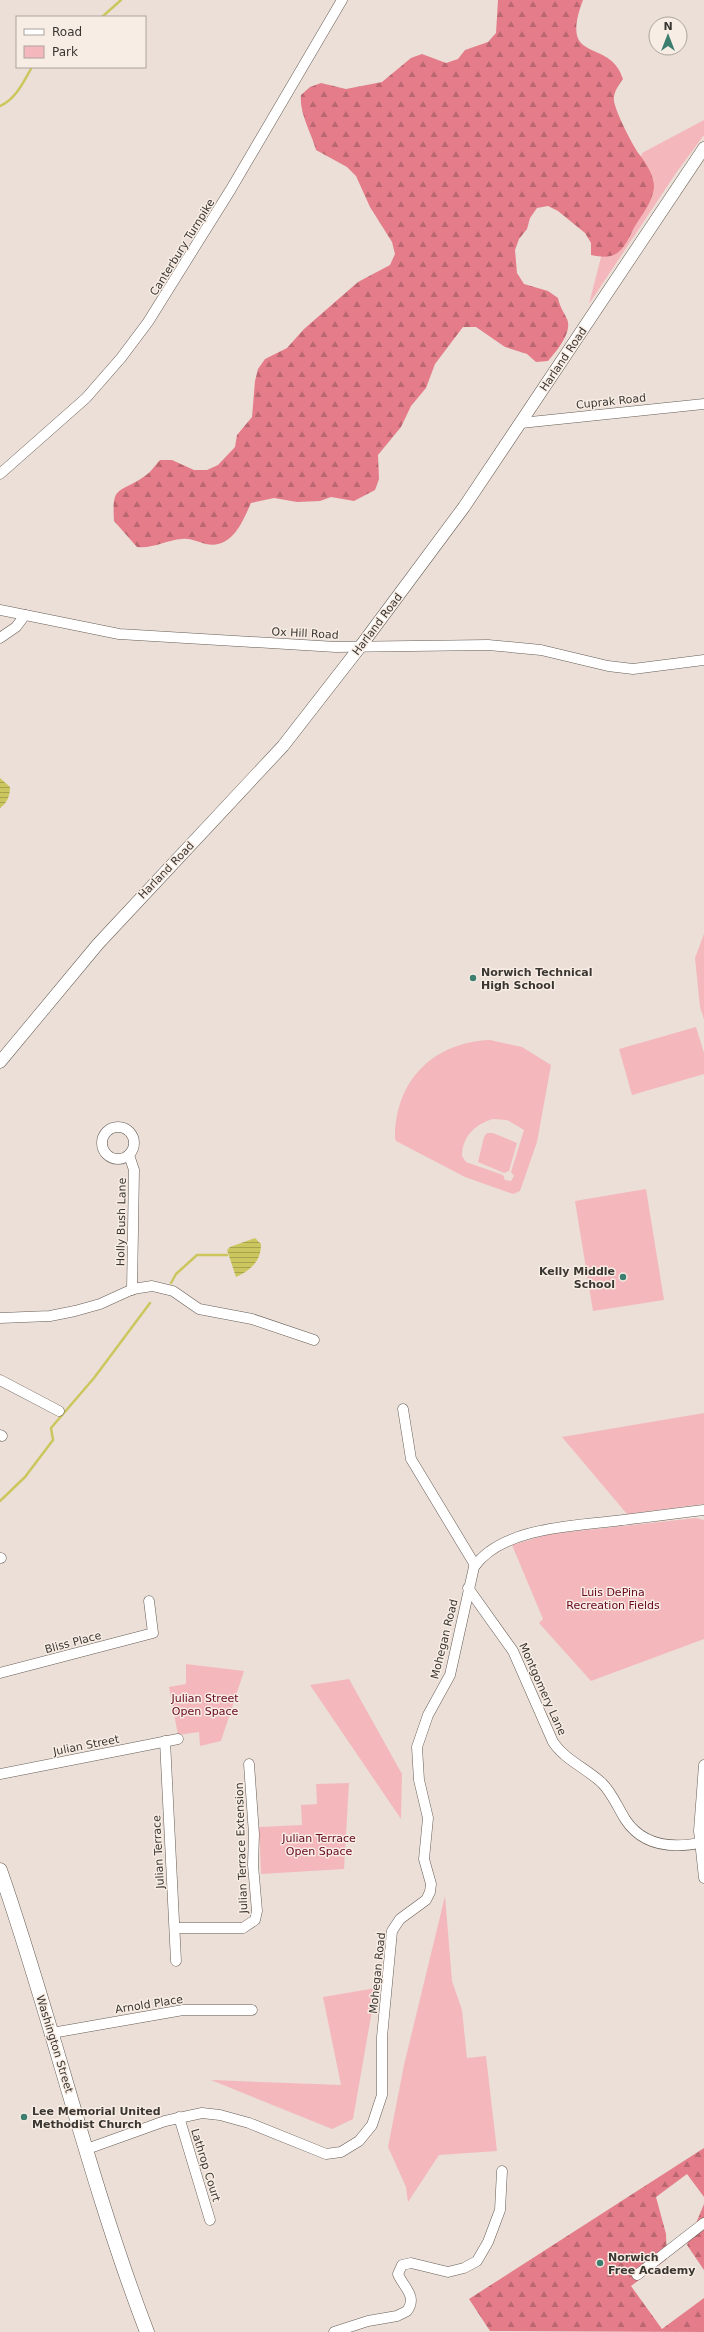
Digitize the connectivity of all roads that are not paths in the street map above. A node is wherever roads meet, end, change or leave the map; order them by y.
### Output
1 (342, 0) edge
2 (704, 148) edge
3 (704, 404) edge
4 (521, 422) junction
5 (0, 474) edge
6 (0, 610) edge
7 (25, 615) junction
8 (0, 638) edge
9 (360, 647) junction
10 (704, 660) edge
11 (0, 1062) edge
12 (129, 1155) dead end
13 (132, 1290) junction
14 (0, 1318) edge
15 (314, 1340) dead end
16 (0, 1380) edge
17 (403, 1409) dead end
18 (59, 1411) dead end
19 (704, 1510) edge
20 (475, 1565) junction
21 (468, 1588) junction
22 (149, 1601) dead end
23 (0, 1674) edge
24 (178, 1738) dead end
25 (164, 1741) junction
26 (249, 1764) dead end
27 (704, 1765) edge
28 (0, 1774) edge
29 (702, 1843) edge
30 (0, 1870) edge
31 (704, 1878) edge
32 (175, 1928) junction
33 (176, 1961) dead end
34 (252, 2010) dead end
35 (52, 2033) junction
36 (179, 2117) junction
37 (87, 2149) junction
38 (502, 2171) dead end
39 (210, 2220) dead end
40 (704, 2223) edge
41 (637, 2275) dead end
42 (146, 2332) edge
43 (334, 2332) edge

1 - 5 street, Canterbury Turnpike
2 - 4 main road, Harland Road
3 - 4 street, Cuprak Road
4 - 9 main road, Harland Road
6 - 7 street, Ox Hill Road
7 - 8 street
7 - 9 street, Ox Hill Road
9 - 10 street, Ox Hill Road
9 - 11 main road, Harland Road
12 - 13 street, Holly Bush Lane
13 - 14 street
13 - 15 street
16 - 18 street
17 - 20 street
19 - 20 street
20 - 21 street, Mohegan Road
21 - 29 street, Montgomery Lane
21 - 36 street, Mohegan Road
22 - 23 street, Bliss Place
24 - 25 street, Julian Street
25 - 28 street, Julian Street
25 - 32 street, Julian Terrace
26 - 32 street, Julian Terrace Extension
27 - 29 street
29 - 31 street
30 - 35 highway, Washington Street
32 - 33 street, Julian Terrace
34 - 35 street, Arnold Place
35 - 37 highway, Washington Street
36 - 37 street, Mohegan Road
36 - 39 street, Lathrop Court
37 - 42 highway, Washington Street
38 - 43 street
40 - 41 street

